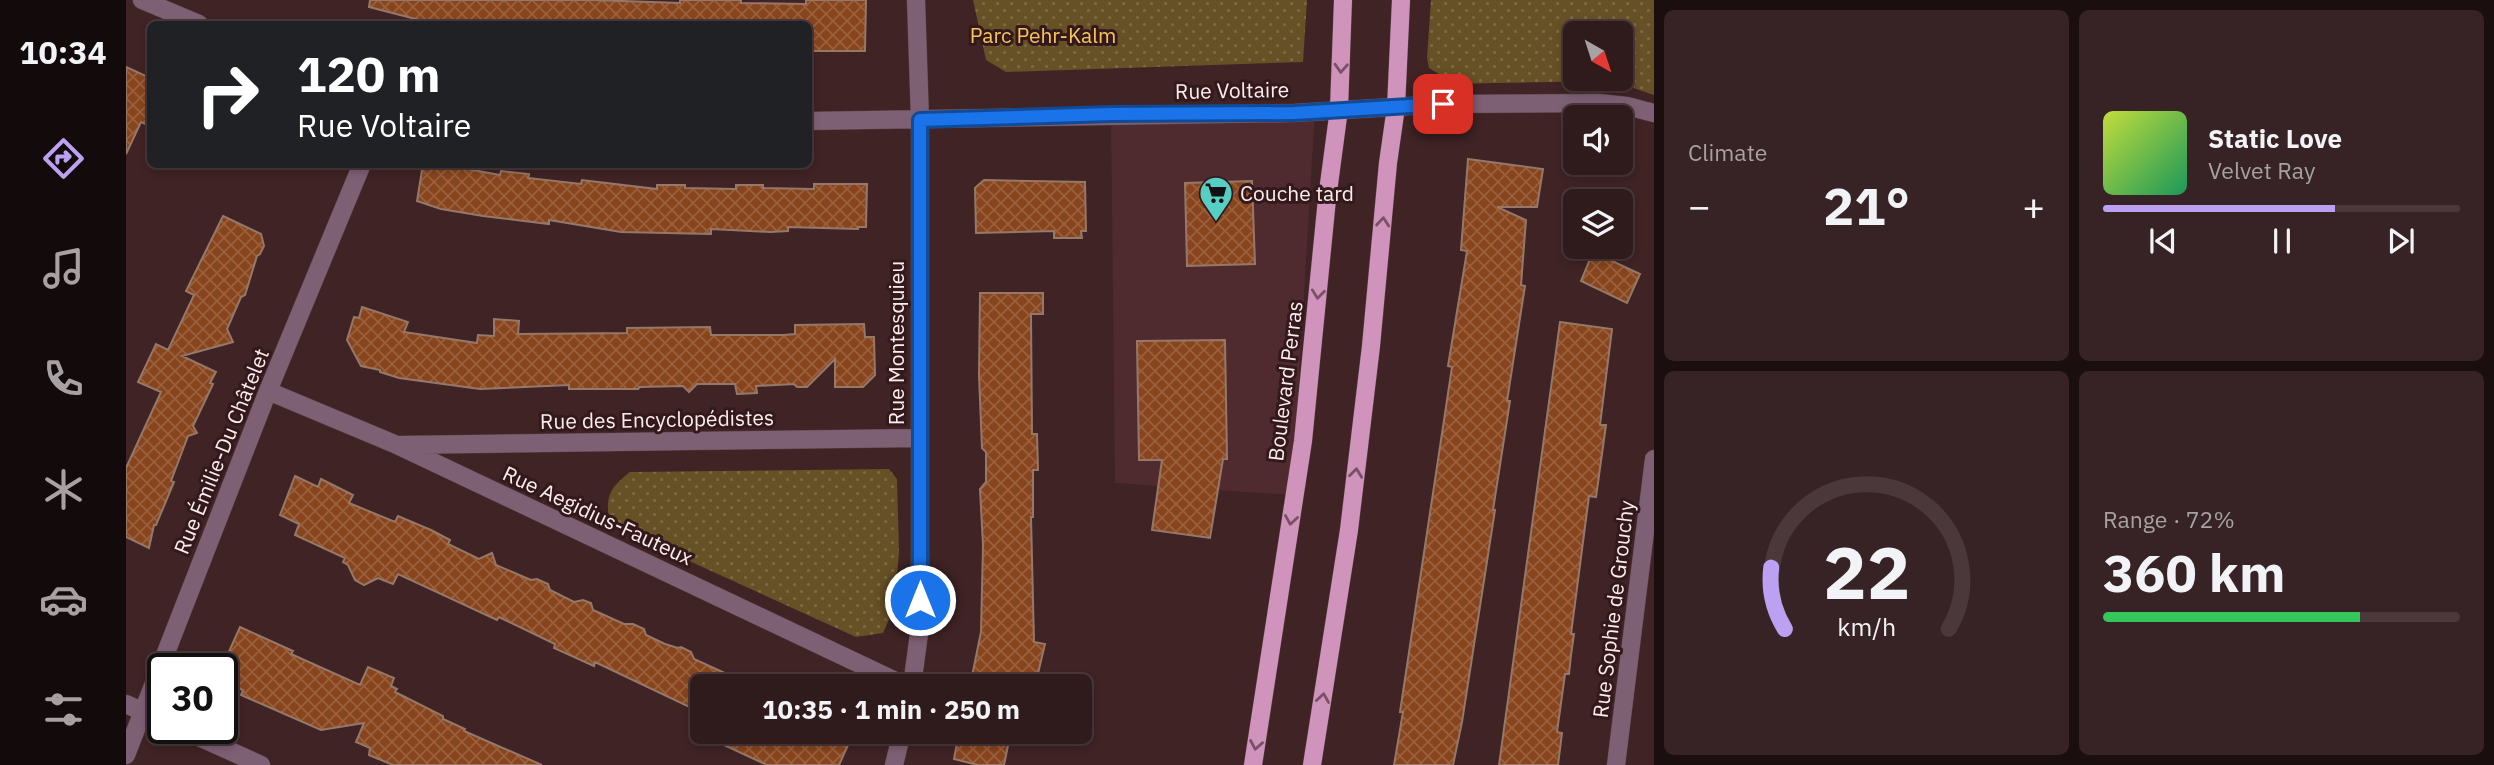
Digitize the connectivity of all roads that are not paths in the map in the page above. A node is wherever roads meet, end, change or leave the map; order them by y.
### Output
1 (142, 0) edge
2 (916, 0) edge
3 (1343, 0) edge
4 (1401, 0) edge
5 (192, 21) edge
6 (1396, 107) junction
7 (1339, 109) junction
8 (1654, 113) edge
9 (920, 120) junction
10 (812, 121) edge
11 (360, 168) edge
12 (268, 391) junction
13 (918, 438) junction
14 (397, 445) junction
15 (1654, 459) edge
16 (881, 674) edge
17 (914, 674) edge
18 (134, 708) edge
19 (214, 744) edge
20 (899, 744) edge
21 (126, 755) edge
22 (1620, 763) edge
23 (261, 765) edge
24 (894, 765) edge
25 (1253, 765) edge
26 (1311, 765) edge

1 - 5 street
2 - 9 street, Rue Montesquieu
3 -> 7 main road, Boulevard Perras
4 - 6 main road
6 - 7 street, Rue Voltaire
6 - 8 street, Rue Voltaire
26 -> 6 main road
7 - 9 street, Rue Voltaire
7 -> 25 main road, Boulevard Perras
9 - 10 street, Rue Voltaire
9 - 13 street, Rue Montesquieu
11 - 12 street, Rue Émilie-Du Châtelet
12 - 14 street, Rue Aegidius-Fauteux
12 - 18 street, Rue Émilie-Du Châtelet
13 - 14 street, Rue des Encyclopédistes
13 - 17 street, Rue Montesquieu
14 - 16 street, Rue Aegidius-Fauteux
15 - 22 street, Rue Sophie de Grouchy
18 - 21 street, Rue Émilie-Du Châtelet
19 - 23 street
20 - 24 street

